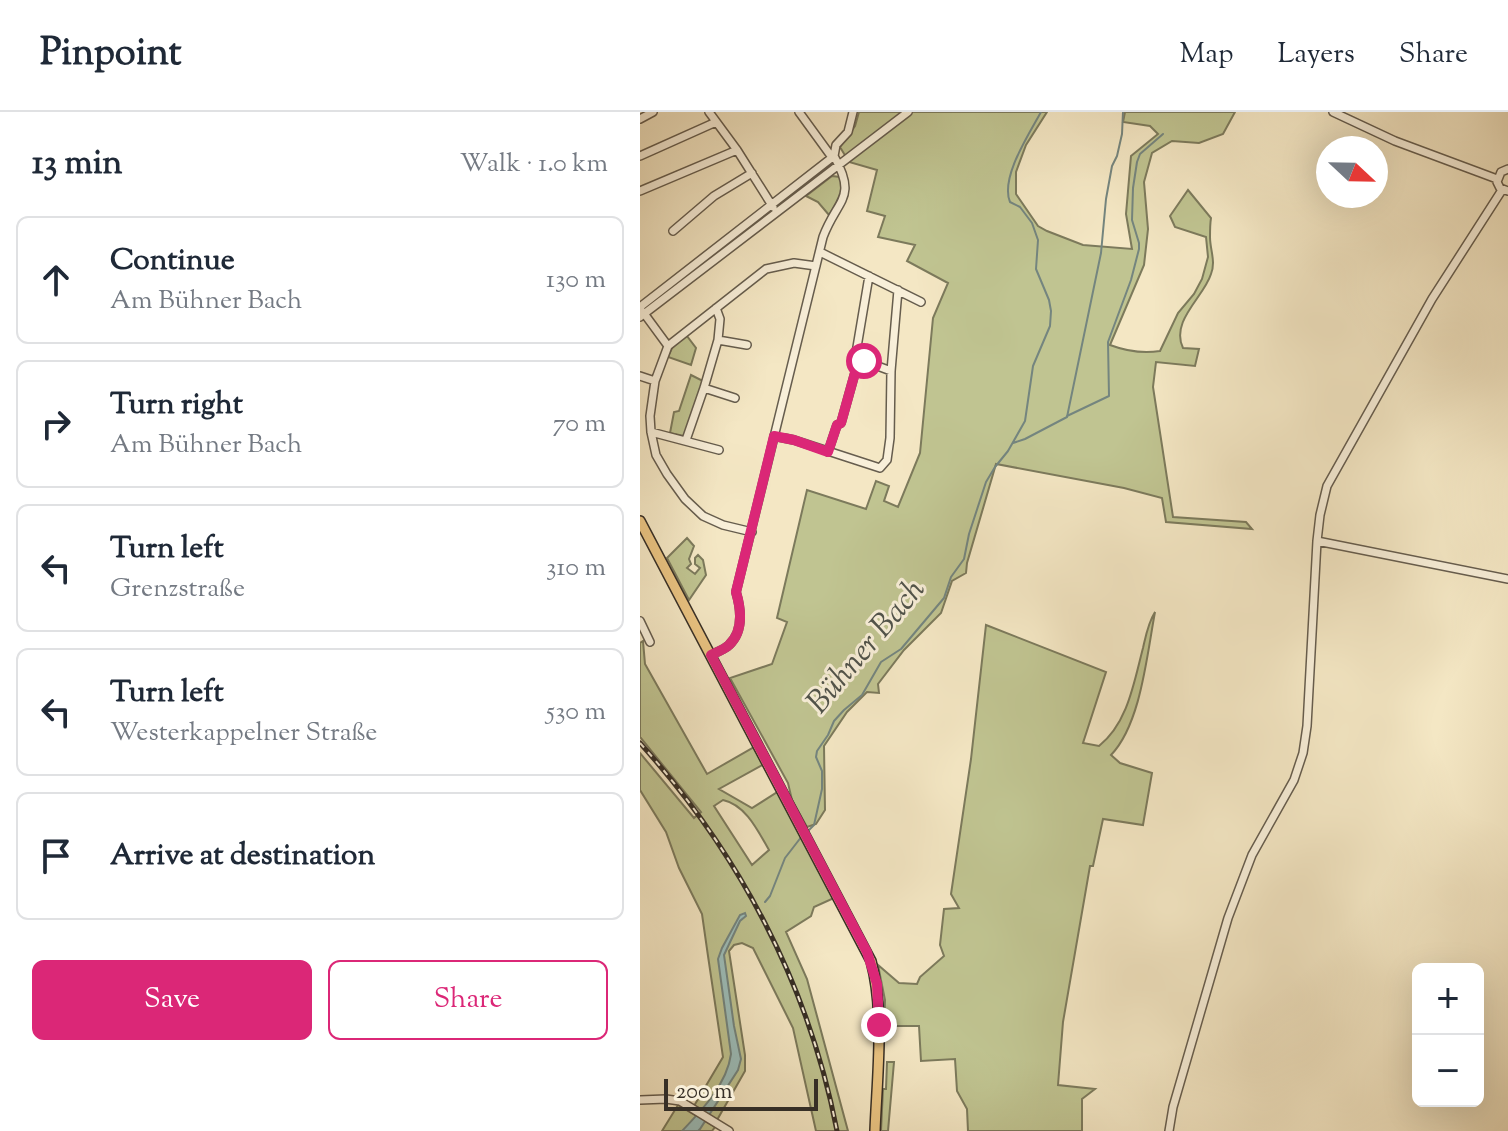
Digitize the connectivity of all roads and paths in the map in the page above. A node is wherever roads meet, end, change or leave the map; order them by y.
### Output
1 (653, 112) edge
2 (709, 112) edge
3 (799, 112) edge
4 (853, 112) edge
5 (908, 112) edge
6 (1333, 112) edge
7 (640, 119) edge
8 (716, 122) junction
9 (737, 150) junction
10 (640, 156) edge
11 (834, 156) junction
12 (839, 165) junction
13 (1508, 169) edge
14 (752, 173) junction
15 (1497, 179) junction
16 (1505, 190) edge
17 (640, 191) edge
18 (771, 204) junction
19 (777, 212) junction
20 (673, 231) dead end
21 (820, 252) junction
22 (816, 266) junction
23 (869, 276) junction
24 (898, 290) junction
25 (921, 302) dead end
26 (716, 308) junction
27 (641, 311) edge
28 (718, 340) junction
29 (747, 345) dead end
30 (668, 346) junction
31 (858, 362) junction
32 (891, 371) junction
33 (640, 376) edge
34 (655, 381) junction
35 (704, 388) junction
36 (735, 398) dead end
37 (640, 416) edge
38 (650, 416) junction
39 (651, 432) junction
40 (774, 436) junction
41 (686, 440) junction
42 (719, 450) dead end
43 (828, 452) junction
44 (640, 521) edge
45 (752, 532) junction
46 (1317, 541) junction
47 (1508, 579) edge
48 (640, 621) edge
49 (650, 642) dead end
50 (711, 655) junction
51 (640, 1100) edge
52 (729, 1131) edge
53 (875, 1131) edge
54 (1169, 1131) edge

1 - 7 street
2 - 8 street
3 - 11 street
4 - 11 street
5 - 12 street
6 - 15 street
8 - 9 street
8 - 10 street
9 - 14 street
9 - 17 street
11 - 12 street
11 - 18 street
12 - 19 street
12 - 21 street
13 - 15 street
14 - 18 street
14 - 20 street
15 - 16 street
16 - 46 street
18 - 19 street
18 - 27 street
19 - 27 street
21 - 22 street
21 - 23 street
22 - 26 street
22 - 40 street
23 - 24 street
23 - 31 street
24 - 25 street
24 - 32 street
26 - 28 street
26 - 30 street
27 - 30 street
28 - 29 street
28 - 35 street
30 - 34 street
31 - 32 street
31 - 43 street
32 - 43 street
33 - 34 street
34 - 38 street
35 - 36 street
35 - 41 street
37 - 38 street
38 - 39 street
39 - 41 street
39 - 45 street
40 - 43 street
40 - 45 street
41 - 42 street
44 - 50 main road
45 - 50 street
46 - 47 street
46 - 54 street
48 - 49 street
50 - 53 main road
51 - 52 street

